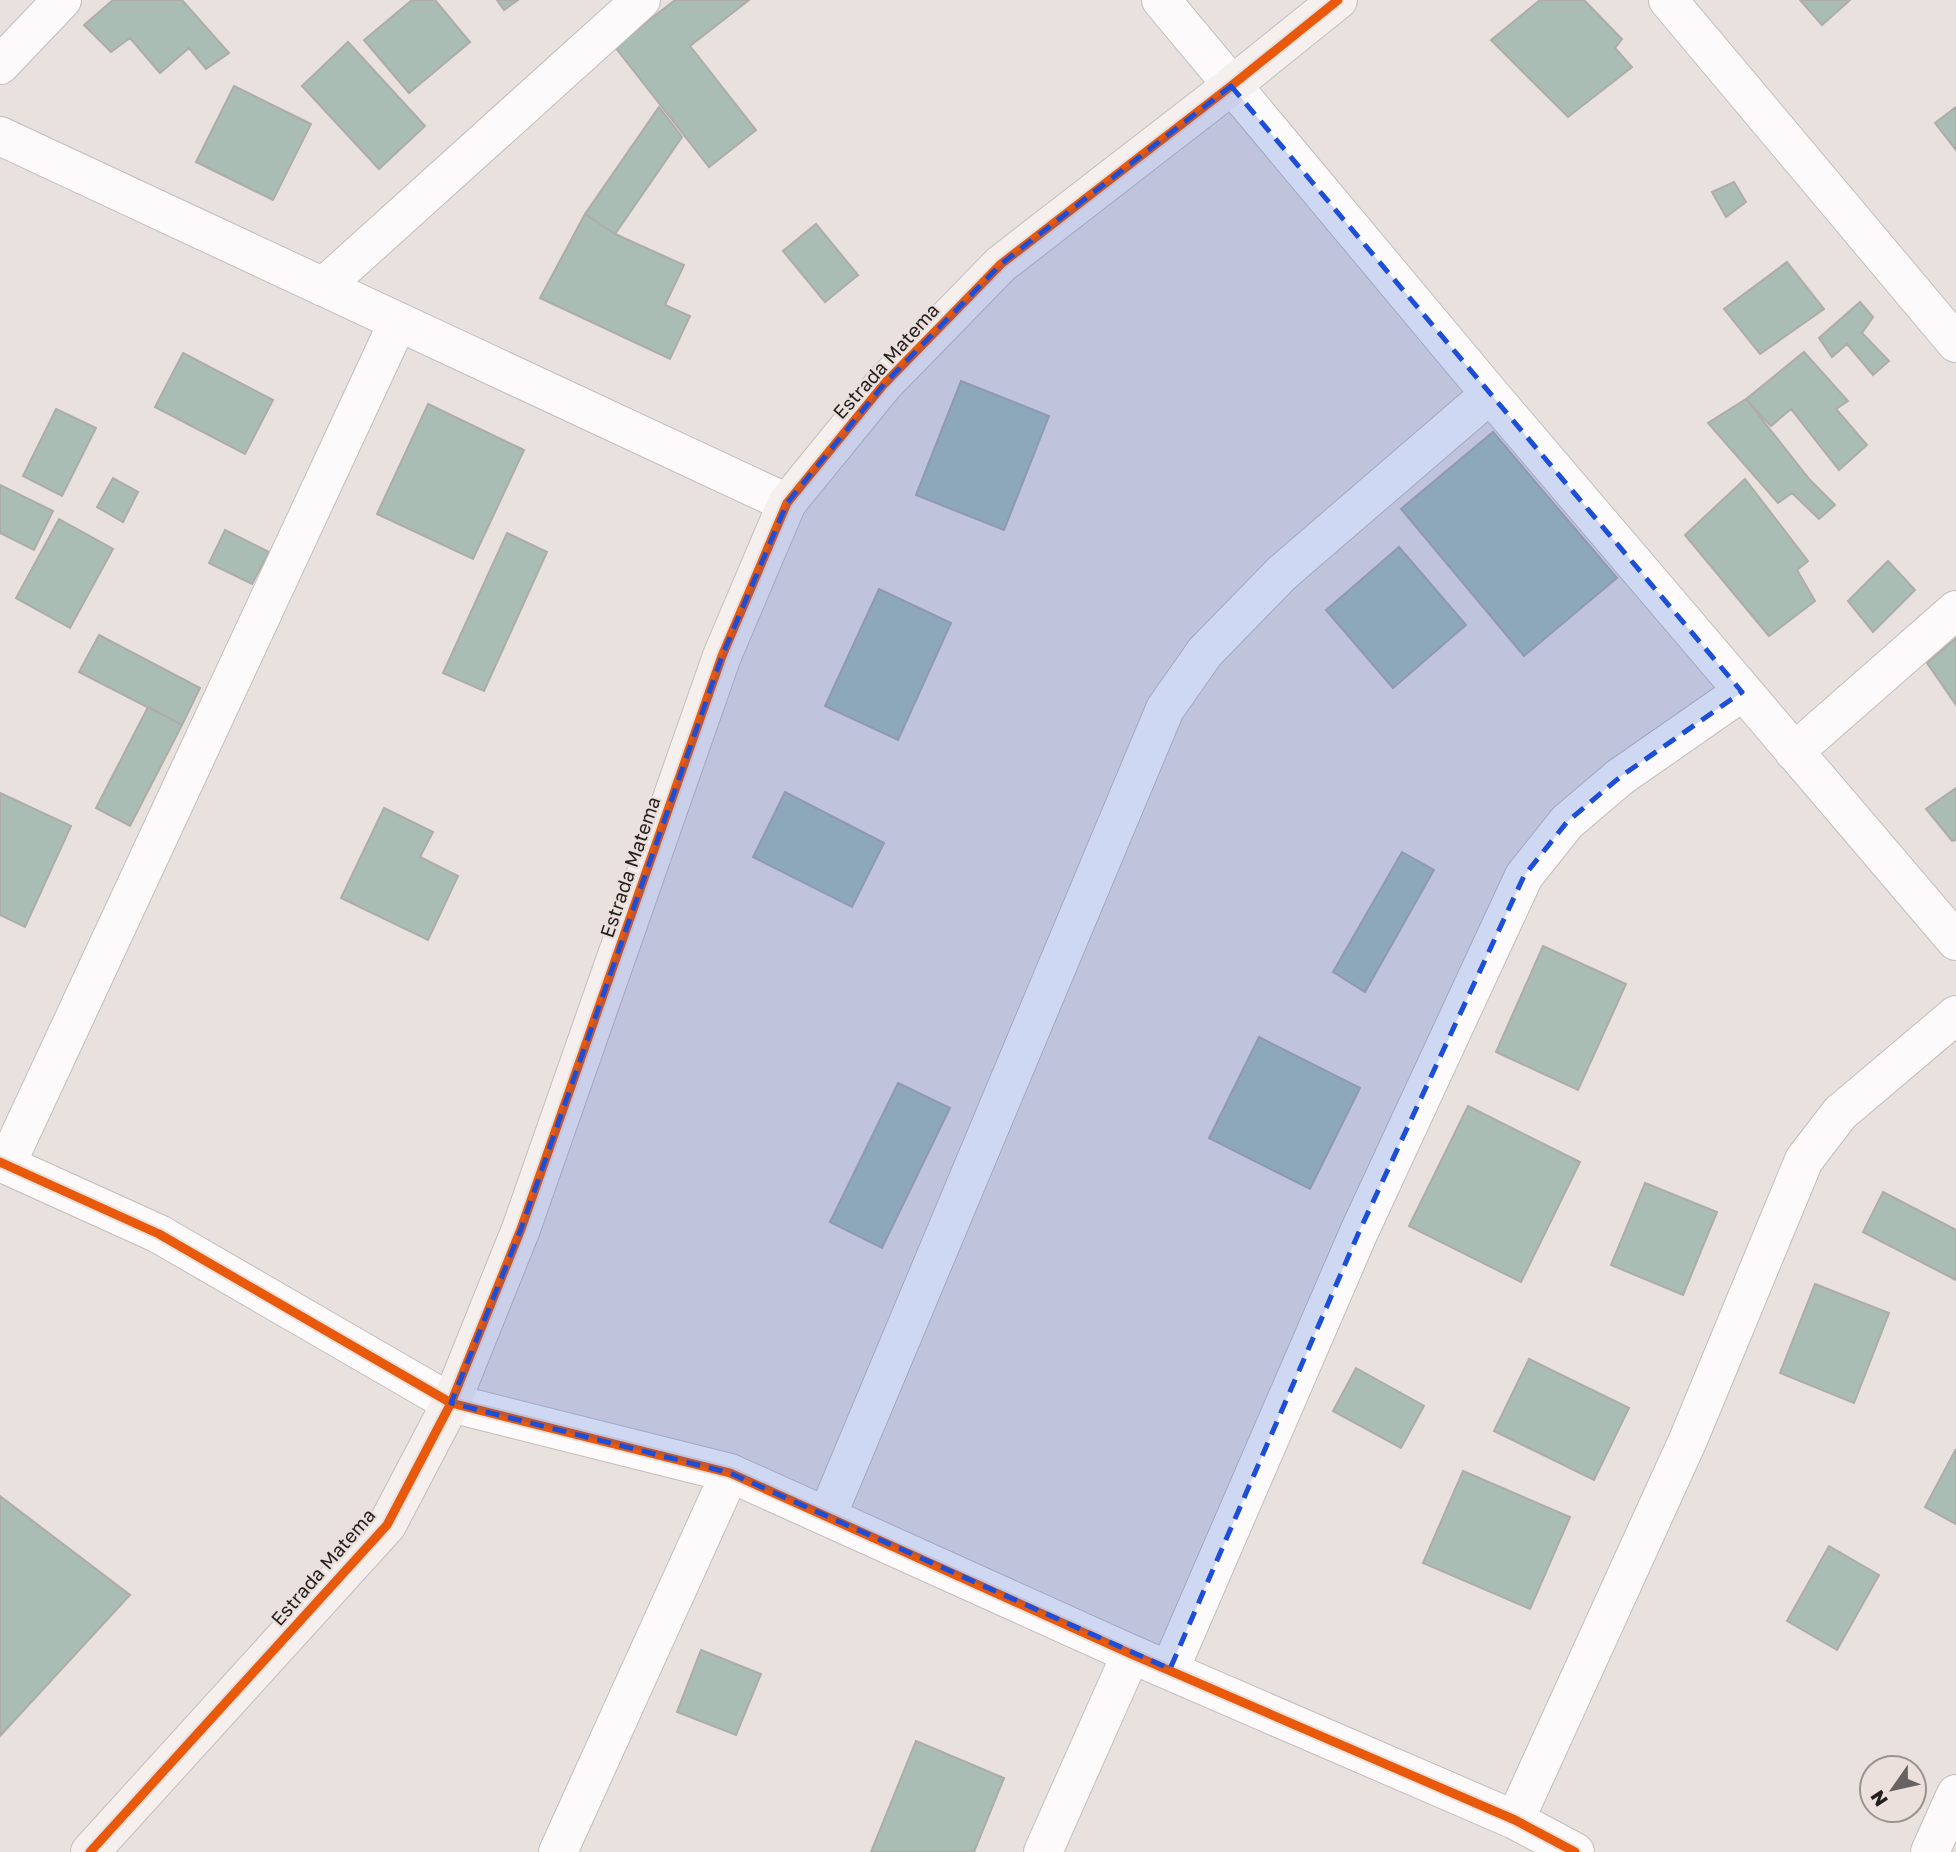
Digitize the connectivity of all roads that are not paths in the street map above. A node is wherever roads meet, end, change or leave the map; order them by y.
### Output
1 (62, 0) edge
2 (641, 0) edge
3 (1161, 0) edge
4 (1338, 0) edge
5 (1668, 0) edge
6 (0, 65) edge
7 (1231, 86) junction
8 (0, 136) edge
9 (323, 287) junction
10 (398, 322) junction
11 (1956, 343) edge
12 (1490, 394) junction
13 (787, 503) junction
14 (1956, 610) edge
15 (1742, 692) junction
16 (1794, 752) junction
17 (1956, 941) edge
18 (1956, 1015) edge
19 (3, 1163) edge
20 (451, 1403) junction
21 (730, 1473) junction
22 (827, 1516) junction
23 (1131, 1654) junction
24 (1170, 1669) junction
25 (1956, 1794) edge
26 (1515, 1820) junction
27 (90, 1852) edge
28 (558, 1852) edge
29 (1043, 1852) edge
30 (1575, 1852) edge
31 (1930, 1852) edge

1 - 6 street
2 - 9 street
3 - 7 street
4 - 7 street, Estrada Matema
5 - 11 street
7 - 12 street
7 - 13 street, Estrada Matema
8 - 9 street
9 - 10 street
10 - 13 street
10 - 19 street
12 - 15 street
12 - 22 street
13 - 20 street, Estrada Matema
14 - 16 street
15 - 16 street
15 - 24 street
16 - 17 street
18 - 26 street
19 - 20 street
20 - 21 street
20 - 27 street, Estrada Matema
21 - 22 street
21 - 28 street
22 - 23 street
23 - 24 street
23 - 29 street
24 - 26 street
25 - 31 street
26 - 30 street

